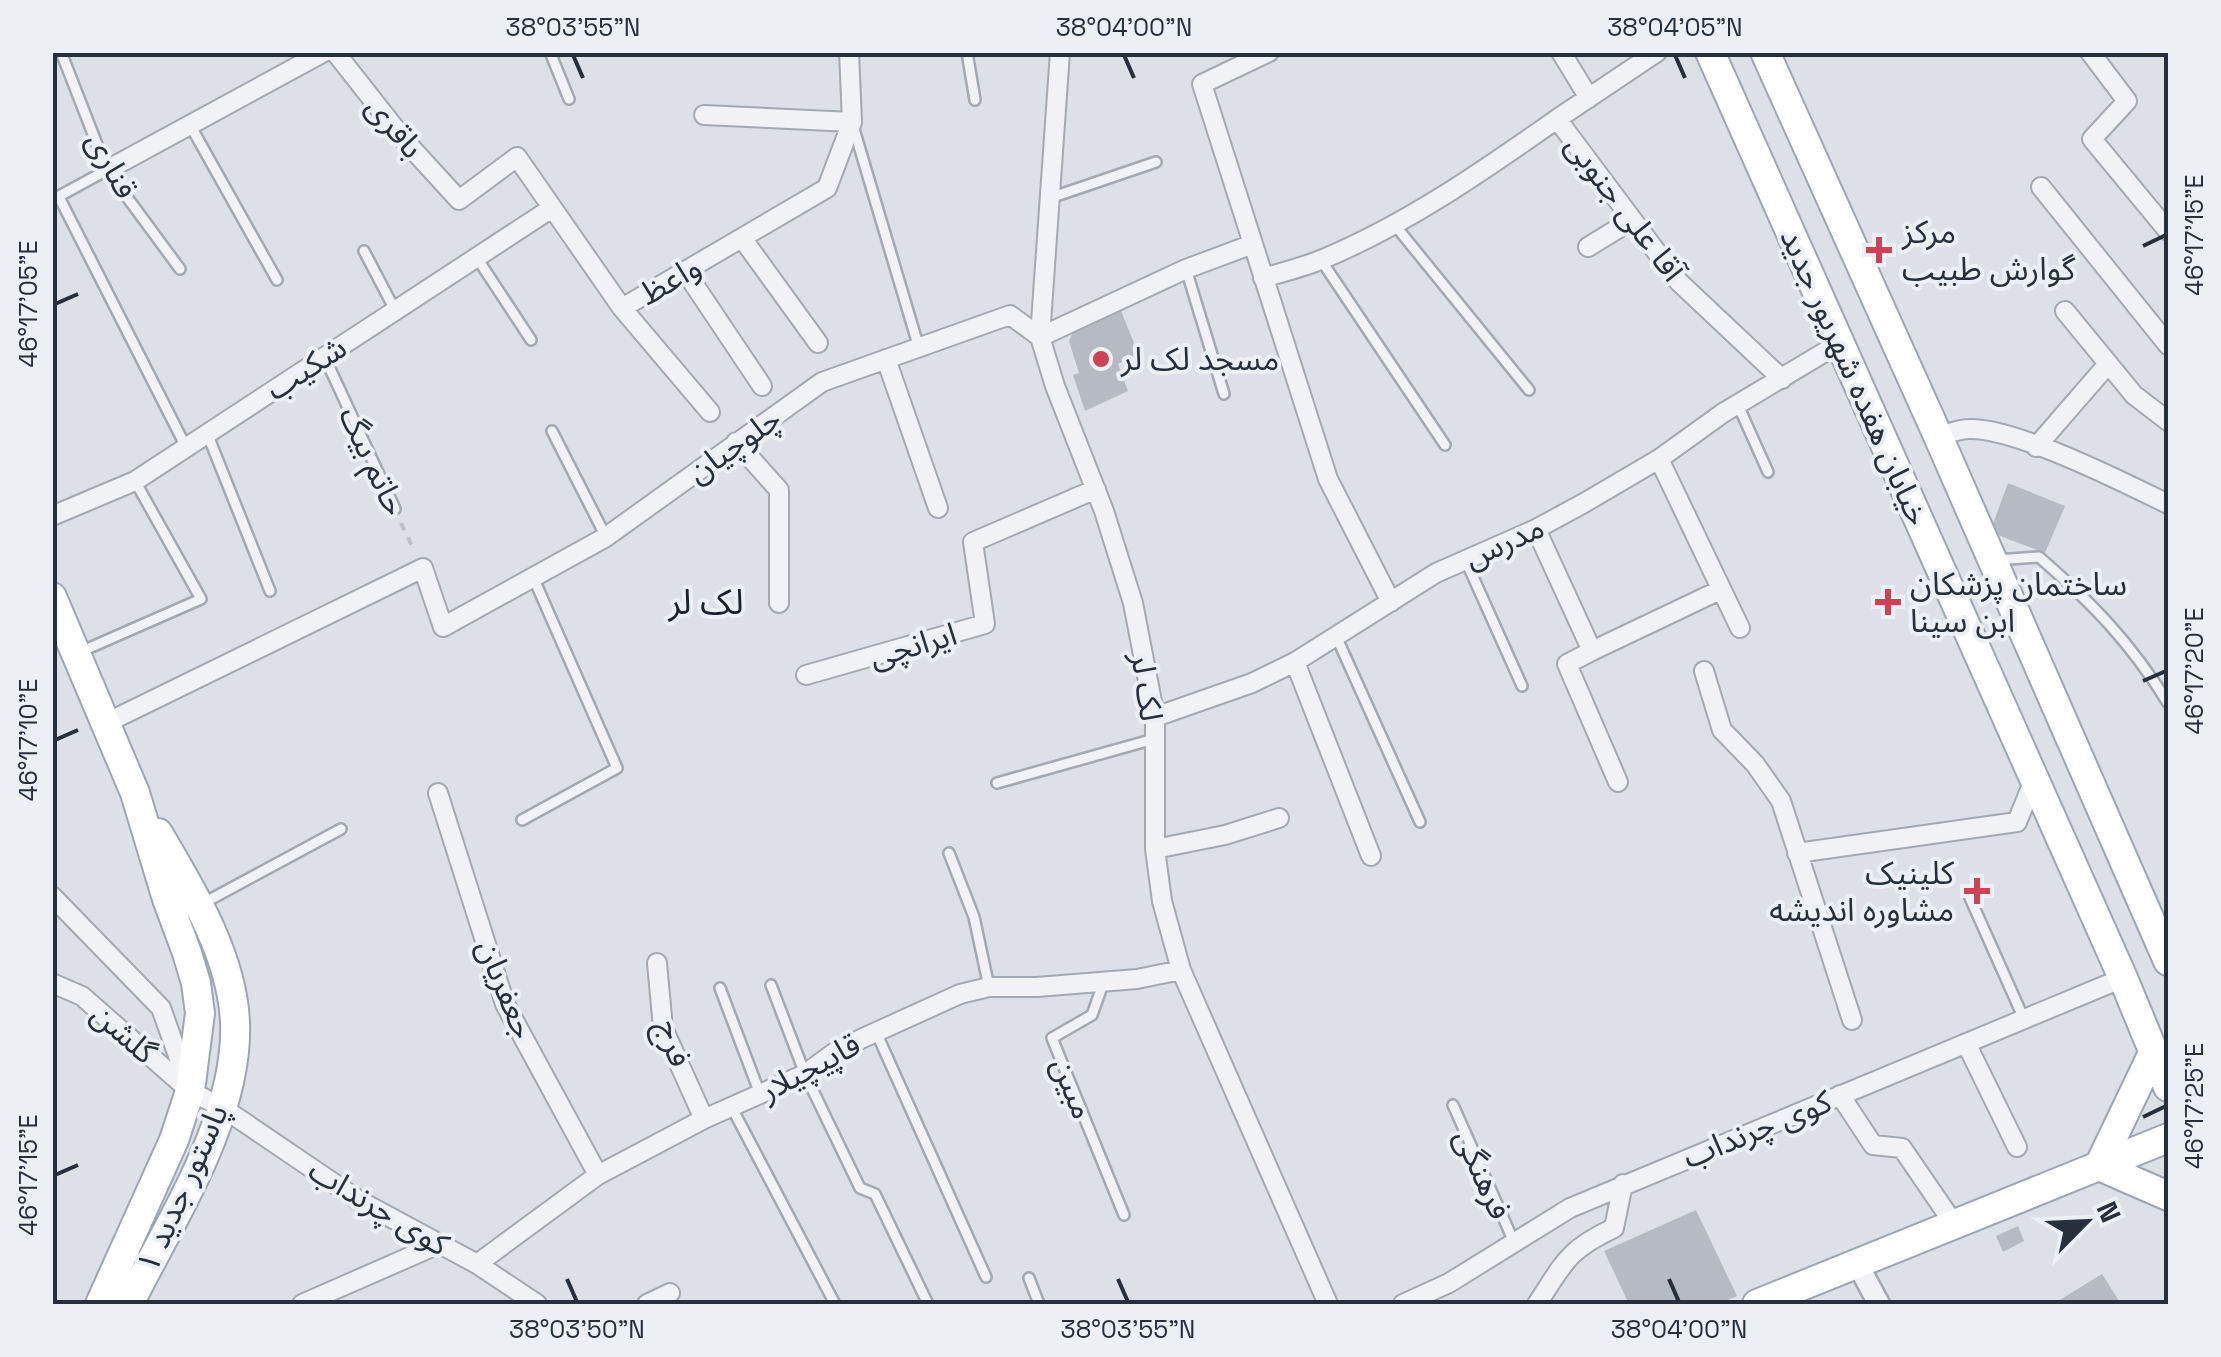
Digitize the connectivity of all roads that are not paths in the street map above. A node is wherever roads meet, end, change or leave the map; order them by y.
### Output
1 (61, 52) edge
2 (324, 52) edge
3 (335, 52) edge
4 (550, 52) edge
5 (968, 52) edge
6 (1060, 52) edge
7 (1269, 52) edge
8 (1561, 52) edge
9 (1657, 52) edge
10 (1710, 52) edge
11 (1765, 52) edge
12 (2090, 52) edge
13 (853, 54) edge
14 (569, 98) dead end
15 (1589, 98) junction
16 (975, 100) dead end
17 (704, 115) dead end
18 (1557, 119) junction
19 (852, 122) junction
20 (190, 125) junction
21 (1156, 162) dead end
22 (107, 170) junction
23 (2041, 187) dead end
24 (1049, 198) junction
25 (56, 199) edge
26 (459, 200) joint
27 (552, 208) junction
28 (1632, 220) junction
29 (1394, 224) junction
30 (2168, 230) edge
31 (742, 238) junction
32 (1253, 244) junction
33 (1588, 247) dead end
34 (364, 252) dead end
35 (477, 258) junction
36 (1322, 260) junction
37 (180, 268) dead end
38 (1186, 269) junction
39 (685, 271) junction
40 (1264, 278) junction
41 (277, 280) dead end
42 (622, 308) junction
43 (2065, 311) dead end
44 (396, 312) junction
45 (1040, 337) junction
46 (531, 340) dead end
47 (818, 343) dead end
48 (1840, 344) junction
49 (2168, 345) edge
50 (919, 348) junction
51 (324, 354) junction
52 (886, 360) junction
53 (2108, 364) junction
54 (1782, 378) junction
55 (762, 386) dead end
56 (1529, 390) dead end
57 (1224, 394) dead end
58 (1738, 405) junction
59 (710, 412) dead end
60 (2168, 422) edge
61 (552, 431) dead end
62 (207, 433) junction
63 (1938, 436) junction
64 (736, 442) junction
65 (1445, 444) dead end
66 (2036, 446) junction
67 (186, 447) junction
68 (1660, 459) junction
69 (1768, 472) dead end
70 (135, 481) junction
71 (1096, 489) junction
72 (2168, 502) edge
73 (938, 508) dead end
74 (395, 510) road end
75 (52, 516) edge
76 (1536, 529) junction
77 (606, 537) junction
78 (1465, 560) junction
79 (1993, 560) junction
80 (533, 577) junction
81 (1720, 590) junction
82 (270, 591) dead end
83 (52, 597) edge
84 (1391, 602) junction
85 (779, 603) dead end
86 (1740, 628) dead end
87 (1336, 636) junction
88 (1592, 651) junction
89 (76, 653) junction
90 (1295, 662) junction
91 (1704, 671) dead end
92 (806, 675) dead end
93 (1522, 686) dead end
94 (2168, 703) edge
95 (1155, 717) junction
96 (106, 723) junction
97 (1154, 739) junction
98 (2034, 780) junction
99 (997, 782) dead end
100 (1618, 782) dead end
101 (135, 792) junction
102 (438, 793) dead end
103 (1279, 818) dead end
104 (522, 820) dead end
105 (1420, 822) dead end
106 (341, 829) dead end
107 (1154, 850) junction
108 (1797, 853) junction
109 (949, 854) dead end
110 (1371, 856) dead end
111 (52, 896) edge
112 (1970, 898) dead end
113 (198, 906) junction
114 (2168, 961) edge
115 (657, 963) dead end
116 (1181, 970) junction
117 (2123, 978) junction
118 (1104, 981) junction
119 (52, 983) edge
120 (772, 985) dead end
121 (989, 987) junction
122 (720, 988) dead end
123 (2024, 1019) junction
124 (1852, 1020) dead end
125 (876, 1032) junction
126 (1966, 1044) junction
127 (2154, 1051) junction
128 (805, 1074) junction
129 (2168, 1087) edge
130 (190, 1091) junction
131 (760, 1094) junction
132 (1840, 1095) junction
133 (1453, 1105) dead end
134 (732, 1107) junction
135 (223, 1108) junction
136 (704, 1120) junction
137 (2168, 1138) edge
138 (2017, 1147) dead end
139 (2099, 1166) junction
140 (598, 1175) junction
141 (1623, 1184) junction
142 (2168, 1196) edge
143 (1124, 1215) dead end
144 (1954, 1224) junction
145 (1514, 1242) junction
146 (439, 1244) junction
147 (476, 1264) junction
148 (1858, 1264) junction
149 (986, 1276) dead end
150 (1029, 1278) dead end
151 (670, 1294) dead end
152 (1769, 1302) edge
153 (100, 1304) edge
154 (129, 1304) edge
155 (302, 1304) edge
156 (537, 1304) edge
157 (647, 1304) edge
158 (836, 1304) edge
159 (928, 1304) edge
160 (1039, 1304) edge
161 (1328, 1304) edge
162 (1404, 1304) edge
163 (1538, 1304) edge
164 (1878, 1304) edge

1 - 22 lane, قناری
2 - 20 street
3 - 26 street, باقری
4 - 14 lane
5 - 16 lane
6 - 24 street, لک لر
7 - 32 street
8 - 15 street
9 - 15 street, آقا علی جنوبی
10 - 48 main road, خیابان هفده شهریور جدید
11 - 63 main road, خیابان هفده شهریور جدید
12 - 30 street
13 - 19 street, واعظ
15 - 18 street, آقا علی جنوبی
17 - 19 street
18 - 28 street, آقا علی جنوبی
18 - 29 street
19 - 31 street, واعظ
19 - 50 lane
20 - 22 street
20 - 41 lane
21 - 24 lane
22 - 25 lane
22 - 37 lane, قناری
23 - 49 street
24 - 45 street, لک لر
25 - 67 lane
26 - 27 street, واعظ
27 - 35 street, شکیب
27 - 42 street, واعظ
28 - 33 street
28 - 54 street, آقا علی جنوبی
29 - 36 street
29 - 56 lane
31 - 39 street, واعظ
31 - 47 street
32 - 38 street
32 - 40 street
34 - 44 lane
35 - 44 street, شکیب
35 - 46 lane
36 - 40 street
36 - 65 lane
38 - 45 street
38 - 57 lane
39 - 42 street, واعظ
39 - 55 street
40 - 84 street
42 - 59 street
43 - 53 street
44 - 51 street, شکیب
45 - 50 street, چلوچیان
45 - 71 street, لک لر
48 - 54 street, مدرس
48 - 98 main road, خیابان هفده شهریور جدید
50 - 52 street, چلوچیان
51 - 62 street, شکیب
51 - 74 lane, حاتم بیگ
52 - 64 street, چلوچیان
52 - 73 street
53 - 60 street
53 - 66 street
54 - 58 street, مدرس
58 - 68 street, مدرس
58 - 69 lane
61 - 77 lane
62 - 67 street, شکیب
62 - 82 lane
63 - 66 street
63 - 79 main road, خیابان هفده شهریور جدید
64 - 77 street, چلوچیان
64 - 85 street
66 - 72 street
67 - 70 street, شکیب
68 - 76 street, مدرس
68 - 81 street
70 - 75 street, شکیب
70 - 89 lane
71 - 92 street, ایرانچی
71 - 95 street, لک لر
76 - 78 street, مدرس
76 - 88 street
77 - 80 street, چلوچیان
78 - 84 street, مدرس
78 - 93 lane
79 - 94 lane
79 - 114 main road, خیابان هفده شهریور جدید
80 - 96 street, چلوچیان
80 - 104 lane
81 - 86 street
81 - 88 street
83 - 89 main road, پاستور جدید ۱
84 - 87 street, مدرس
87 - 90 street, مدرس
87 - 105 lane
88 - 100 street
89 - 96 main road, پاستور جدید ۱
90 - 95 street, مدرس
90 - 110 street
91 - 108 street
95 - 97 street, لک لر
96 - 101 main road, پاستور جدید ۱
97 - 99 lane
97 - 107 street, لک لر
98 - 108 street
98 - 117 main road, خیابان هفده شهریور جدید
101 - 113 main road, پاستور جدید ۱
101 - 130 main road, پاستور جدید ۱
102 - 140 street, جعفریان
103 - 107 street
106 - 113 lane
107 - 116 street, لک لر
108 - 124 street
109 - 121 lane
111 - 130 street
112 - 123 lane
113 - 135 main road, پاستور جدید ۱
115 - 136 street, فرج
116 - 118 street, قاپیچیلار
116 - 161 street, لک لر
117 - 123 street, کوی چرنداب
117 - 127 main road, خیابان هفده شهریور جدید
118 - 121 street, قاپیچیلار
118 - 143 lane, مبین
119 - 130 street, گلشن
120 - 128 lane
121 - 125 street, قاپیچیلار
122 - 131 lane
123 - 126 street, کوی چرنداب
125 - 128 street, قاپیچیلار
125 - 149 lane
126 - 132 street, کوی چرنداب
126 - 138 street
127 - 129 main road, خیابان هفده شهریور جدید
127 - 139 main road
128 - 131 street, قاپیچیلار
128 - 159 lane
130 - 135 street, گلشن
130 - 153 main road, پاستور جدید ۱
131 - 134 street, قاپیچیلار
132 - 141 street, کوی چرنداب
132 - 144 street
133 - 145 lane, فرهنگی
134 - 136 street, قاپیچیلار
134 - 158 lane
135 - 146 street, کوی چرنداب
135 - 154 main road, پاستور جدید ۱
136 - 140 street, قاپیچیلار
137 - 139 main road
139 - 142 main road
139 - 144 main road
140 - 147 street, قاپیچیلار
141 - 145 street, کوی چرنداب
141 - 163 street
144 - 148 main road
145 - 162 street, کوی چرنداب
146 - 147 street, کوی چرنداب
146 - 155 street
147 - 156 street, کوی چرنداب
148 - 152 main road
148 - 164 street
150 - 160 lane
151 - 157 street

